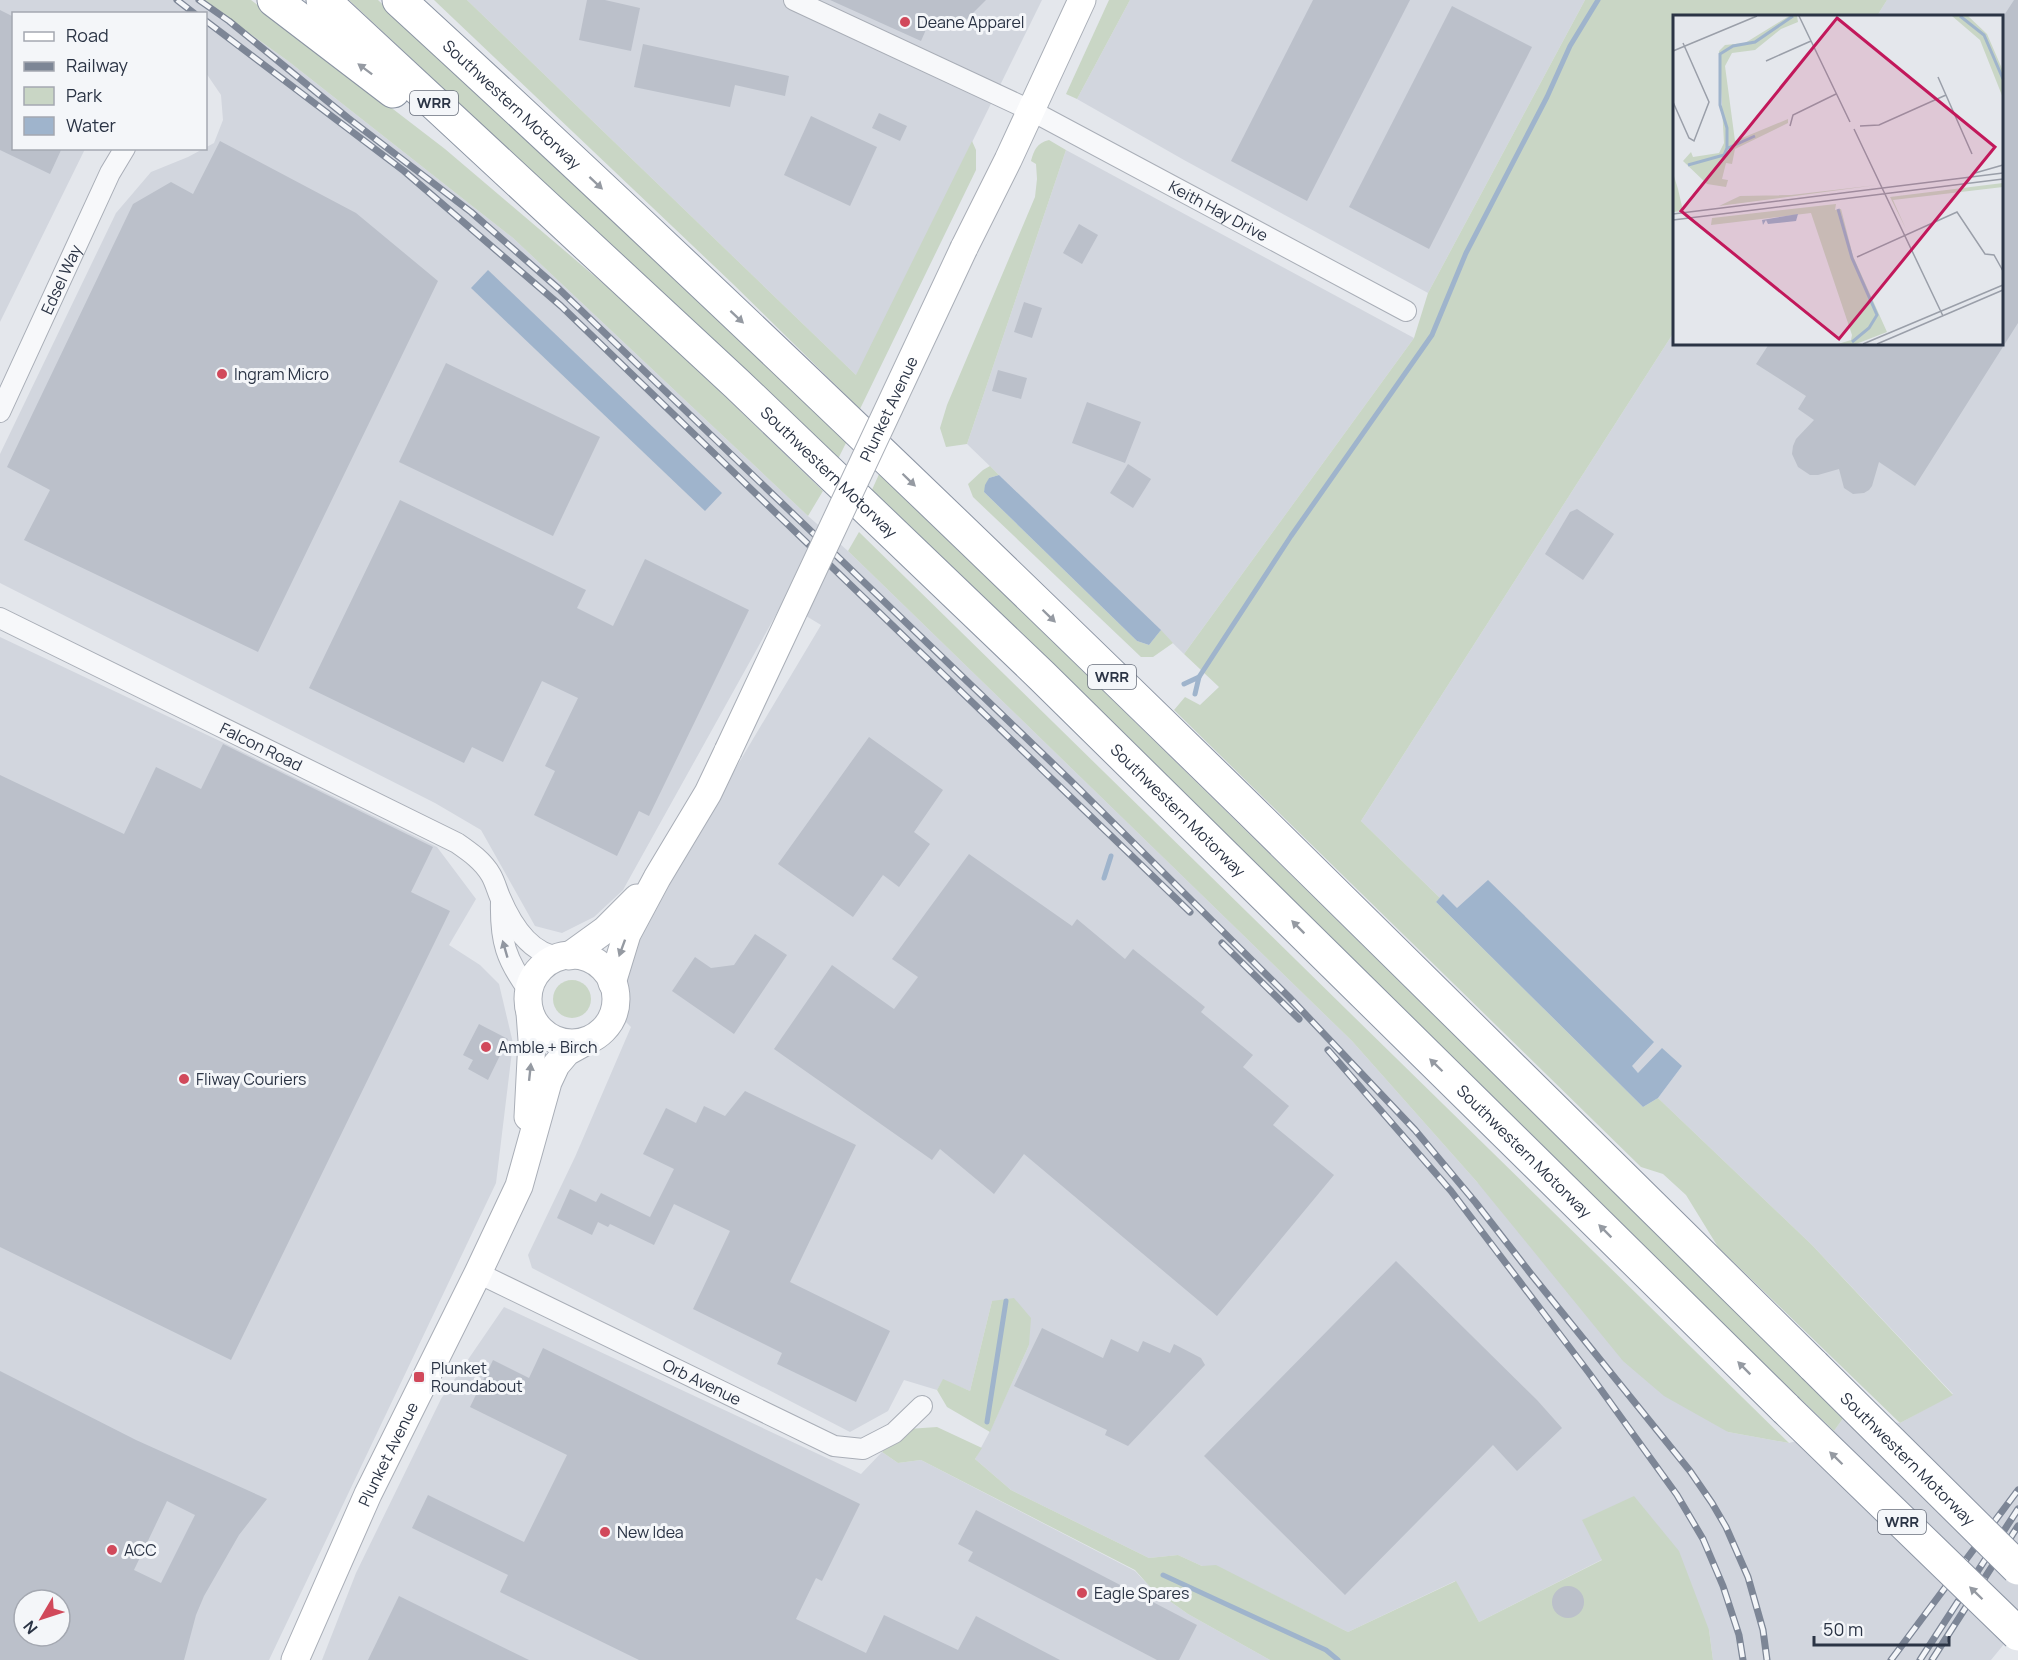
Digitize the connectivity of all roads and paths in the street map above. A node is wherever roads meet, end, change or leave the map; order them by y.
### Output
1 (274, 0) edge
2 (323, 0) edge
3 (399, 0) edge
4 (794, 0) edge
5 (1082, 0) edge
6 (1032, 111) junction
7 (124, 150) edge
8 (546, 205) junction
9 (1406, 311) dead end
10 (0, 412) edge
11 (0, 618) edge
12 (657, 878) junction
13 (501, 900) junction
14 (565, 956) junction
15 (612, 983) junction
16 (529, 1002) junction
17 (585, 1041) junction
18 (528, 1152) junction
19 (478, 1273) junction
20 (922, 1406) dead end
21 (2018, 1568) edge
22 (2018, 1634) edge
23 (295, 1660) edge

8 -> 1 highway
2 - 8 highway, Southwestern Motorway / WRR
3 -> 21 highway, Southwestern Motorway / WRR, bridge
4 - 6 street, Keith Hay Drive
5 - 6 main road, Plunket Avenue
6 - 9 street, Keith Hay Drive
6 - 12 main road, Plunket Avenue, bridge
7 - 10 street, Edsel Way
22 -> 8 highway, Southwestern Motorway / WRR, bridge
11 - 13 street, Falcon Road
12 - 14 main road, Plunket Avenue
12 -> 15 main road, Plunket Avenue
13 - 14 street, Falcon Road
16 -> 13 street, Falcon Road
14 - 15 main road
14 - 16 main road
15 - 17 main road
16 - 17 main road
18 -> 16 main road, Plunket Avenue
17 - 18 main road, Plunket Avenue
18 - 19 main road, Plunket Avenue
19 - 20 street, Orb Avenue
19 - 23 main road, Plunket Avenue

